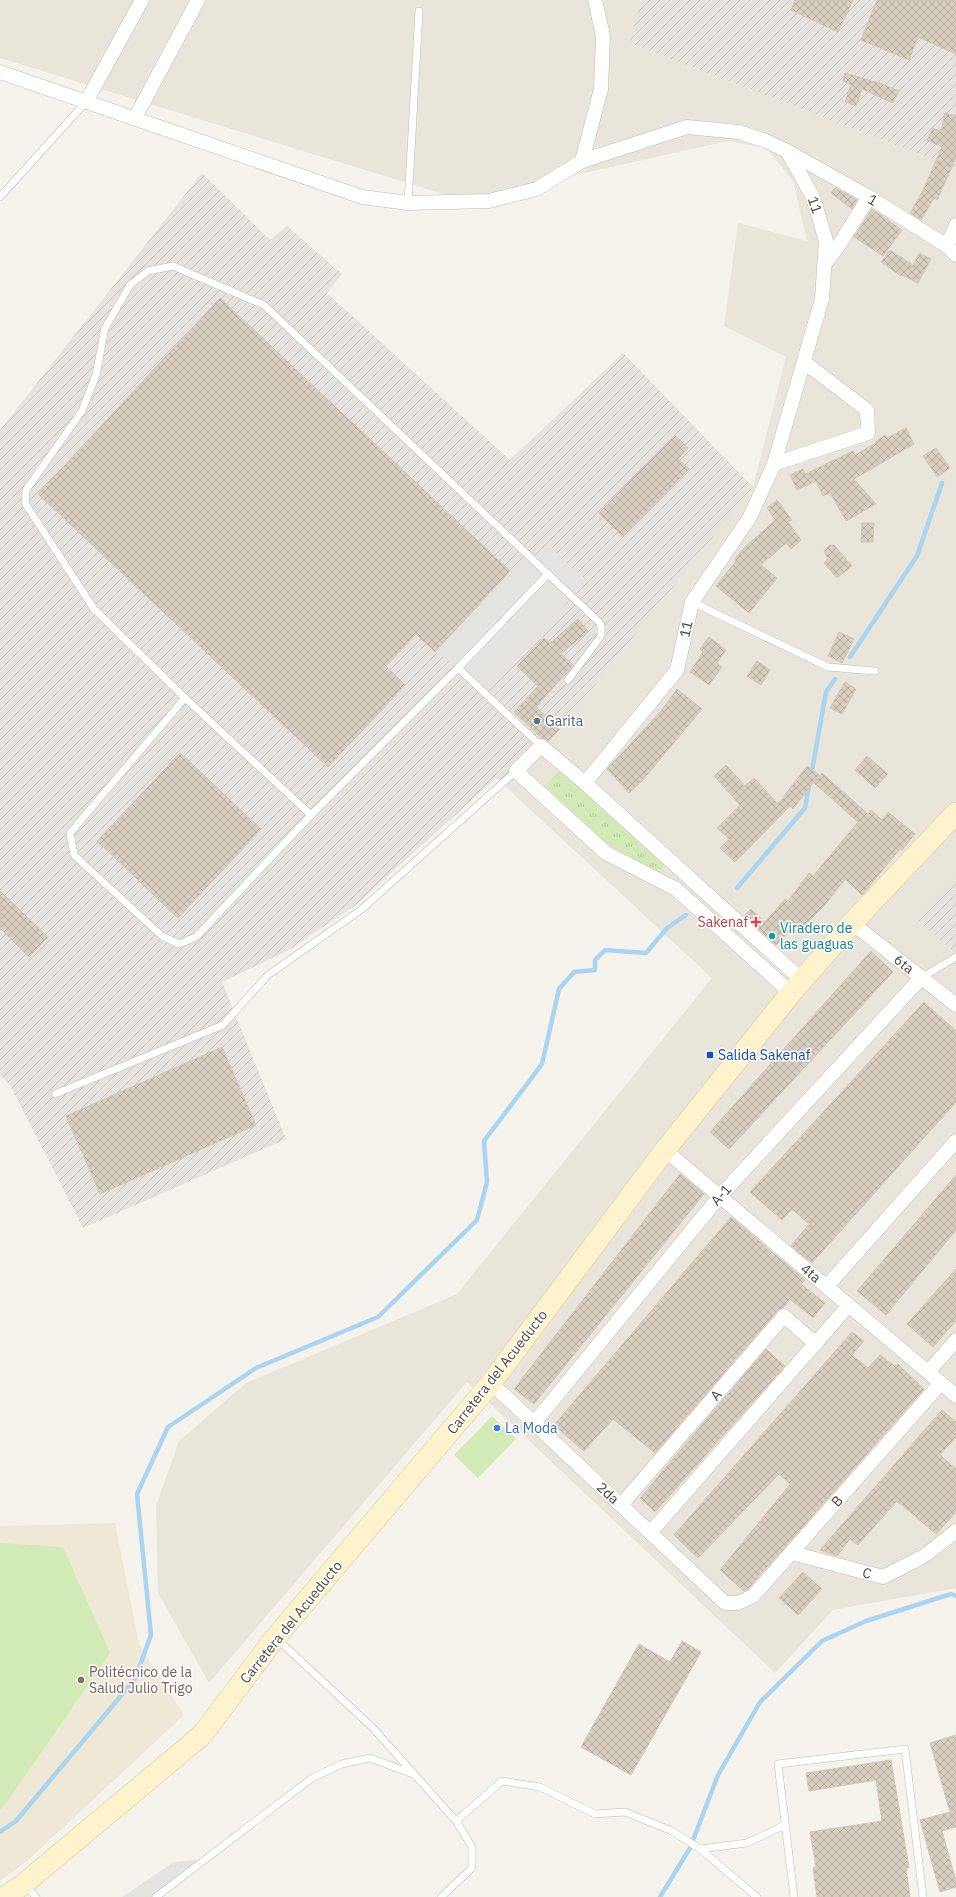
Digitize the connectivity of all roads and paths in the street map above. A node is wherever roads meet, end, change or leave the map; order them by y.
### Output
1 (142, 0) edge
2 (198, 0) edge
3 (595, 0) edge
4 (419, 11) dead end
5 (0, 72) edge
6 (86, 102) junction
7 (135, 118) junction
8 (787, 151) junction
9 (582, 161) junction
10 (0, 197) edge
11 (869, 197) junction
12 (408, 203) junction
13 (956, 225) edge
14 (952, 250) edge
15 (824, 265) junction
16 (804, 362) junction
17 (774, 464) junction
18 (548, 574) junction
19 (692, 602) junction
20 (458, 668) junction
21 (875, 671) dead end
22 (568, 680) dead end
23 (185, 698) junction
24 (541, 746) junction
25 (516, 772) junction
26 (585, 783) junction
27 (956, 814) edge
28 (312, 815) junction
29 (852, 923) junction
30 (956, 956) edge
31 (921, 978) junction
32 (796, 987) junction
33 (956, 1006) edge
34 (55, 1094) dead end
35 (956, 1141) edge
36 (665, 1150) junction
37 (720, 1196) junction
38 (827, 1286) junction
39 (849, 1305) junction
40 (956, 1340) edge
41 (816, 1344) junction
42 (928, 1372) junction
43 (491, 1383) junction
44 (941, 1383) junction
45 (956, 1396) edge
46 (534, 1423) junction
47 (621, 1505) junction
48 (650, 1532) junction
49 (956, 1532) edge
50 (792, 1553) junction
51 (725, 1603) joint
52 (275, 1638) junction
53 (415, 1775) junction
54 (456, 1820) junction
55 (785, 1825) junction
56 (700, 1849) junction
57 (30, 1890) edge
58 (4, 1897) edge
59 (156, 1897) edge
60 (441, 1897) edge
61 (757, 1897) edge
62 (794, 1897) edge
63 (923, 1897) edge

1 - 6 street
2 - 7 street
3 - 9 street
4 - 12 lane
5 - 6 street, 1
6 - 7 street, 1
6 - 10 lane
7 - 12 street, 1
8 - 9 street, 1
8 - 11 street, 1
8 - 15 street, 11
9 - 12 street, 1
11 - 14 street, 1
11 - 15 street
13 - 14 street
15 - 16 street, 11
16 - 17 street, 11
16 - 17 street
17 - 19 street, 11
18 - 20 lane
18 - 22 lane
18 - 23 lane
19 - 21 lane
19 - 26 street, 11
20 - 24 lane
20 - 28 lane
23 - 28 lane
23 - 28 lane
24 - 25 street
24 - 26 street
25 - 32 street
25 - 34 lane
26 - 32 street
27 - 29 street, Carretera del Acueducto
29 - 31 street, 6ta
29 - 32 street, Carretera del Acueducto
30 - 31 lane
31 - 33 street, 6ta
31 - 37 street, A-1
32 - 36 street, Carretera del Acueducto
35 - 38 street
36 - 37 street, 4ta
36 - 43 street, Carretera del Acueducto
37 - 38 street, 4ta
37 - 46 street, A-1
38 - 39 street, 4ta
39 - 41 street
39 - 42 street, 4ta
40 - 42 street
41 - 47 street, A
41 - 48 street
42 - 44 street, 4ta
43 - 46 street, 2da
43 - 52 street, Carretera del Acueducto
44 - 45 street, 4ta
44 - 50 street, B
46 - 47 street, 2da
47 - 48 street, 2da
48 - 51 street, 2da
49 - 50 street, C
50 - 51 street, B
52 - 53 lane
52 - 57 street, Carretera del Acueducto
53 - 54 lane
53 - 59 lane
54 - 56 lane
54 - 60 lane
55 - 56 lane
55 - 62 lane
55 - 63 lane
56 - 61 lane
57 - 58 street, Carretera del Acueducto

